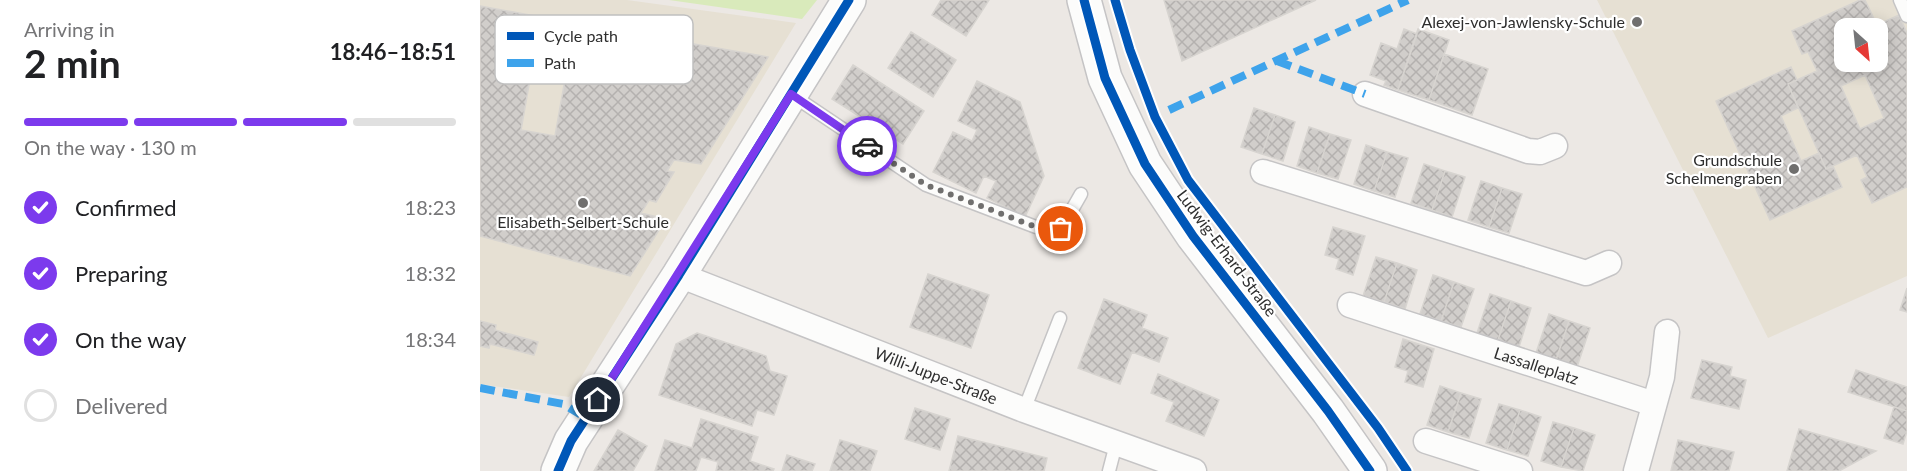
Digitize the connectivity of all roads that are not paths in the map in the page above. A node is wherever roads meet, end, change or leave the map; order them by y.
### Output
1 (849, 0) edge
2 (1084, 0) edge
3 (1900, 0) edge
4 (1907, 16) edge
5 (791, 94) junction
6 (1365, 94) dead end
7 (1555, 146) dead end
8 (1263, 172) dead end
9 (1081, 194) dead end
10 (1609, 263) dead end
11 (679, 275) junction
12 (1350, 305) dead end
13 (1060, 318) dead end
14 (1667, 332) dead end
15 (1654, 404) junction
16 (1024, 410) junction
17 (571, 441) junction
18 (1426, 441) dead end
19 (1116, 444) junction
20 (542, 471) edge
21 (558, 471) edge
22 (1109, 471) edge
23 (1194, 471) edge
24 (1370, 471) edge
25 (1520, 471) edge
26 (1636, 471) edge

1 - 5 street
2 - 24 street, Ludwig-Erhard-Straße
3 - 4 lane
5 - 9 lane
5 - 11 street
6 - 7 street
8 - 10 street
11 - 16 street, Willi-Juppe-Straße
11 - 17 street
12 - 15 street, Lassalleplatz
13 - 16 lane
14 - 15 street
15 - 26 street
16 - 19 street, Willi-Juppe-Straße
17 - 20 street
17 - 21 street
18 - 25 street
19 - 22 lane
19 - 23 street, Willi-Juppe-Straße

